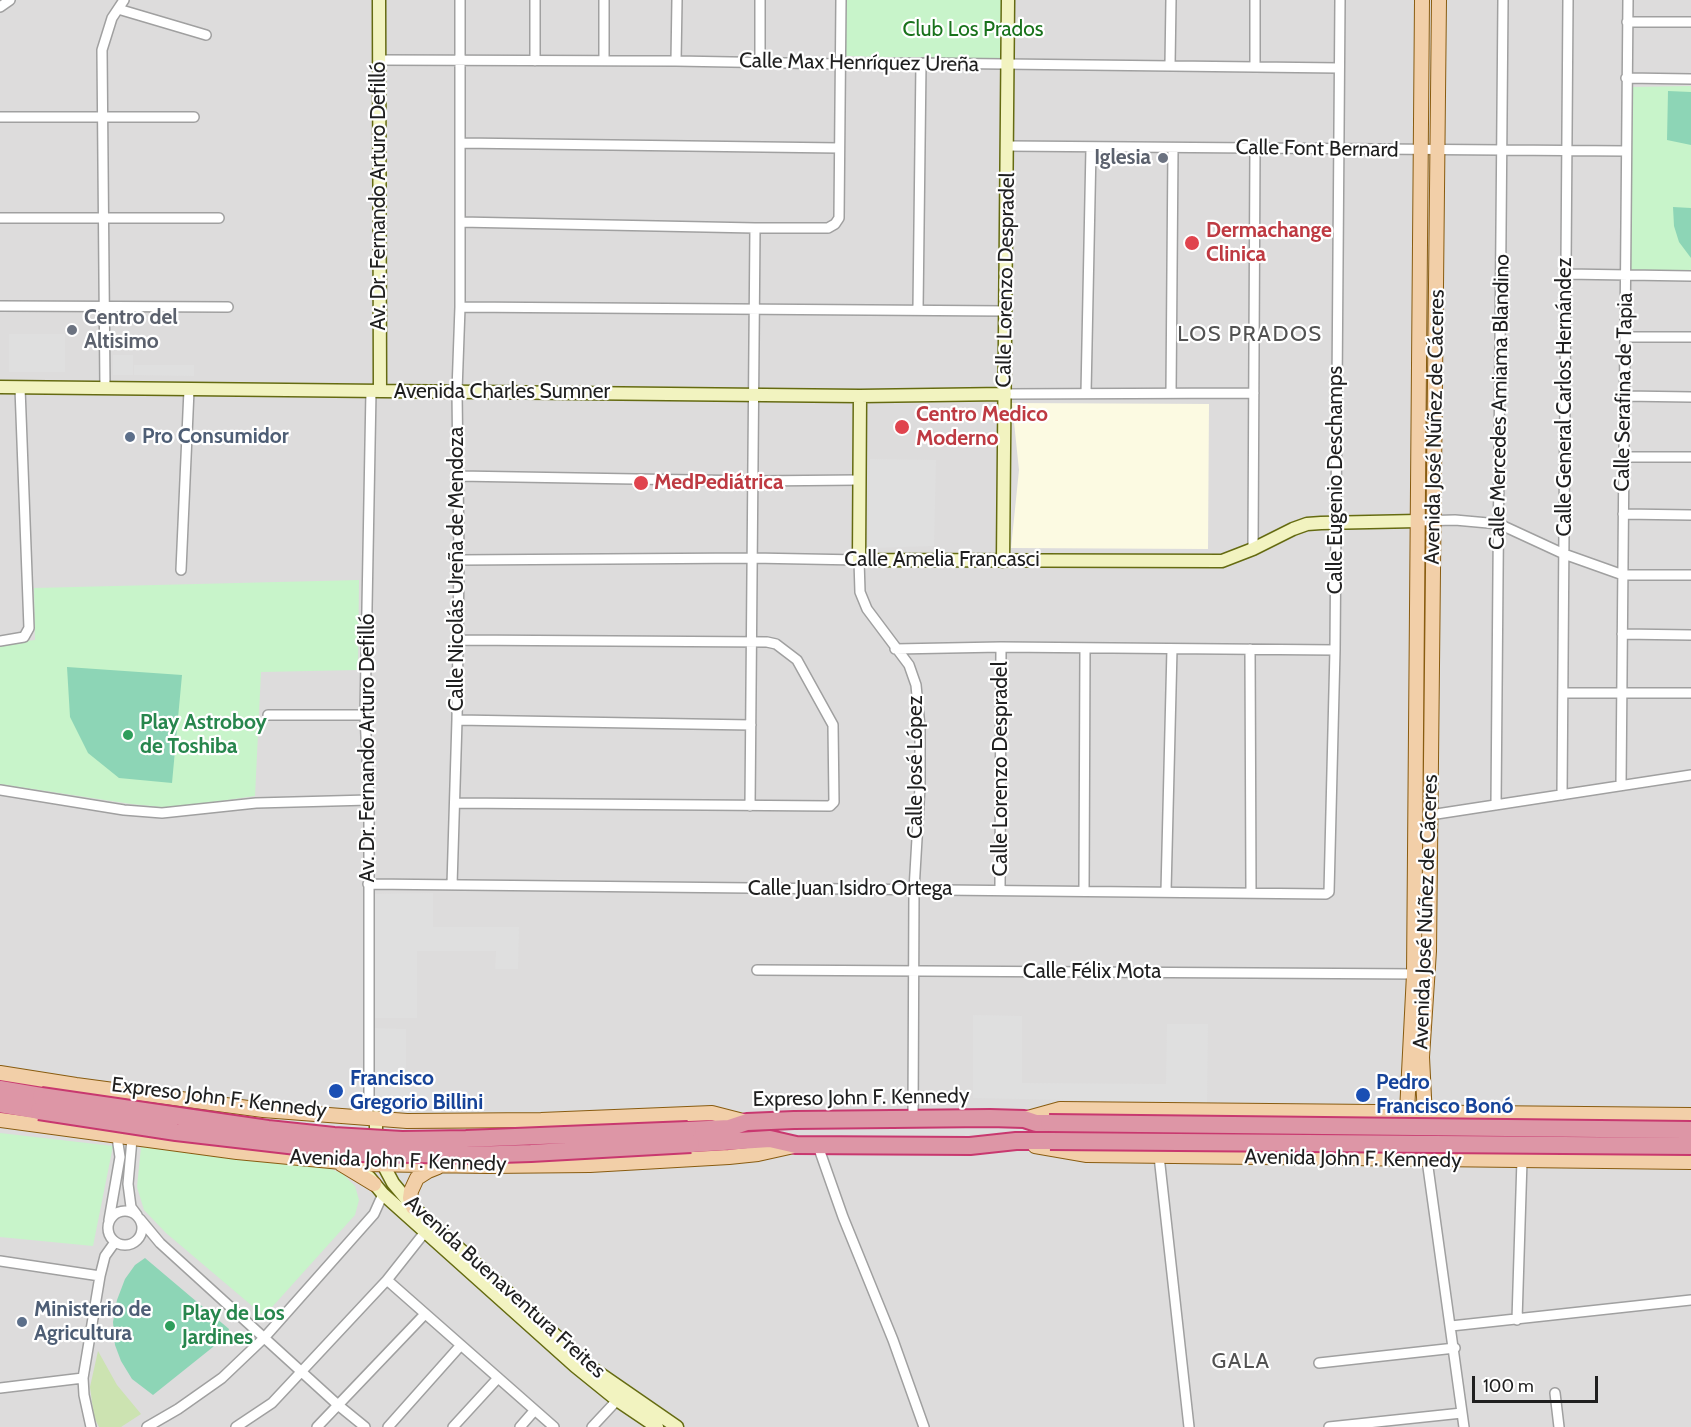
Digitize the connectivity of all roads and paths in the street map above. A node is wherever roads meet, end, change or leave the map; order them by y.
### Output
1 (10, 0) edge
2 (124, 0) edge
3 (379, 0) edge
4 (460, 0) edge
5 (535, 0) edge
6 (604, 0) edge
7 (677, 0) edge
8 (760, 0) edge
9 (841, 0) edge
10 (1008, 0) edge
11 (1171, 0) edge
12 (1255, 0) edge
13 (1340, 0) edge
14 (1422, 0) edge
15 (1439, 0) edge
16 (1503, 0) edge
17 (1568, 0) edge
18 (1628, 0) edge
19 (0, 7) edge
20 (118, 9) junction
21 (1627, 22) junction
22 (1691, 22) edge
23 (206, 35) dead end
24 (379, 60) junction
25 (535, 61) junction
26 (604, 61) junction
27 (676, 61) junction
28 (461, 62) junction
29 (759, 63) junction
30 (921, 63) junction
31 (840, 64) junction
32 (1008, 65) junction
33 (1170, 65) junction
34 (1255, 66) junction
35 (1339, 68) junction
36 (1626, 78) junction
37 (1691, 79) edge
38 (102, 116) junction
39 (0, 117) edge
40 (194, 117) dead end
41 (461, 144) junction
42 (1007, 146) junction
43 (839, 148) junction
44 (1091, 148) junction
45 (1173, 148) junction
46 (1255, 148) junction
47 (1338, 149) junction
48 (1421, 150) junction
49 (1438, 150) junction
50 (1502, 150) junction
51 (1567, 150) junction
52 (1626, 151) junction
53 (0, 218) edge
54 (105, 218) junction
55 (219, 218) dead end
56 (460, 222) junction
57 (755, 228) junction
58 (1566, 274) junction
59 (1625, 275) junction
60 (1691, 276) edge
61 (0, 306) edge
62 (104, 307) junction
63 (228, 307) dead end
64 (460, 307) junction
65 (754, 307) junction
66 (918, 309) junction
67 (1005, 310) junction
68 (1625, 337) junction
69 (1691, 337) edge
70 (0, 387) edge
71 (20, 388) junction
72 (105, 388) junction
73 (189, 390) junction
74 (376, 391) junction
75 (457, 391) junction
76 (1086, 393) junction
77 (1171, 393) junction
78 (1254, 393) junction
79 (753, 394) junction
80 (1005, 394) junction
81 (860, 396) junction
82 (1624, 396) junction
83 (1691, 397) edge
84 (1624, 457) junction
85 (1691, 457) edge
86 (458, 476) junction
87 (859, 480) junction
88 (753, 481) junction
89 (1623, 514) junction
90 (1691, 514) edge
91 (1418, 521) junction
92 (1434, 521) junction
93 (1335, 523) junction
94 (1499, 524) junction
95 (1253, 549) junction
96 (1564, 554) junction
97 (752, 558) junction
98 (459, 560) junction
99 (859, 560) junction
100 (1003, 561) junction
101 (181, 570) dead end
102 (1623, 575) junction
103 (1691, 575) edge
104 (1622, 634) junction
105 (1691, 634) edge
106 (458, 640) junction
107 (0, 641) edge
108 (751, 643) junction
109 (1001, 647) junction
110 (1085, 648) junction
111 (895, 649) junction
112 (1172, 649) junction
113 (1250, 649) junction
114 (1335, 651) junction
115 (1563, 693) junction
116 (1622, 693) junction
117 (1691, 693) edge
118 (365, 715) junction
119 (268, 716) dead end
120 (457, 720) junction
121 (751, 725) junction
122 (1691, 775) edge
123 (1621, 785) junction
124 (0, 790) edge
125 (1562, 795) junction
126 (369, 800) junction
127 (455, 803) junction
128 (1496, 805) junction
129 (750, 806) junction
130 (1430, 815) junction
131 (368, 884) junction
132 (452, 885) junction
133 (1330, 889) joint
134 (914, 890) junction
135 (1000, 890) junction
136 (1084, 890) junction
137 (1166, 891) junction
138 (1251, 893) junction
139 (757, 970) dead end
140 (914, 971) junction
141 (1421, 974) junction
142 (0, 1072) edge
143 (0, 1089) edge
144 (40, 1103) junction
145 (0, 1104) edge
146 (1364, 1112) junction
147 (1407, 1112) junction
148 (371, 1113) junction
149 (1425, 1113) junction
150 (1471, 1113) junction
151 (329, 1115) junction
152 (1691, 1115) edge
153 (913, 1118) junction
154 (1024, 1119) junction
155 (0, 1120) edge
156 (407, 1121) junction
157 (747, 1122) junction
158 (1691, 1130) edge
159 (117, 1137) junction
160 (690, 1137) junction
161 (132, 1139) junction
162 (1016, 1141) junction
163 (796, 1145) junction
164 (818, 1146) junction
165 (1691, 1146) edge
166 (1160, 1156) junction
167 (1367, 1159) junction
168 (1427, 1160) junction
169 (1467, 1160) junction
170 (1522, 1160) junction
171 (334, 1161) junction
172 (1691, 1162) edge
173 (362, 1164) junction
174 (383, 1164) junction
175 (407, 1165) junction
176 (444, 1165) junction
177 (379, 1189) junction
178 (413, 1207) junction
179 (139, 1217) junction
180 (108, 1224) junction
181 (425, 1232) junction
182 (115, 1242) junction
183 (135, 1242) junction
184 (160, 1244) junction
185 (0, 1261) edge
186 (100, 1276) junction
187 (387, 1280) junction
188 (1691, 1300) edge
189 (425, 1314) junction
190 (1517, 1320) junction
191 (1451, 1326) junction
192 (264, 1338) junction
193 (461, 1345) junction
194 (1455, 1348) junction
195 (1319, 1363) dead end
196 (300, 1371) junction
197 (83, 1378) junction
198 (498, 1378) junction
199 (0, 1388) edge
200 (1556, 1393) dead end
201 (621, 1396) junction
202 (338, 1405) junction
203 (534, 1411) junction
204 (1462, 1413) junction
205 (91, 1427) edge
206 (147, 1427) edge
207 (236, 1427) edge
208 (317, 1427) edge
209 (365, 1427) edge
210 (388, 1427) edge
211 (453, 1427) edge
212 (520, 1427) edge
213 (554, 1427) edge
214 (592, 1427) edge
215 (657, 1427) edge
216 (677, 1427) edge
217 (924, 1427) edge
218 (1189, 1427) edge
219 (1329, 1427) edge
220 (1464, 1427) edge
221 (1559, 1427) edge

1 - 19 street
2 - 20 street
3 - 24 street, Av. Dr. Fernando Arturo Defilló
4 - 28 street, Calle Nicolás Ureña de Mendoza
5 - 25 street
6 - 26 street
7 - 27 street
8 - 29 street
9 - 31 street
10 - 32 street, Calle Lorenzo Despradel
11 - 33 street
12 - 34 street
13 - 35 street, Calle Eugenio Deschamps
14 - 48 main road, Avenida José Núñez de Cáceres
15 - 49 main road, Avenida José Núñez de Cáceres
16 - 50 street, Calle Mercedes Amiama Blandino
17 - 51 street, Calle General Carlos Hernández
18 - 21 street, Calle Serafina de Tapia
20 - 23 street
20 - 38 street
21 - 22 street
21 - 36 street, Calle Serafina de Tapia
24 - 28 street, Calle Max Henríquez Ureña
24 - 74 street, Av. Dr. Fernando Arturo Defilló
25 - 26 street, Calle Max Henríquez Ureña
25 - 28 street, Calle Max Henríquez Ureña
26 - 27 street, Calle Max Henríquez Ureña
27 - 29 street, Calle Max Henríquez Ureña
28 - 41 street, Calle Nicolás Ureña de Mendoza
29 - 31 street, Calle Max Henríquez Ureña
30 - 31 street, Calle Max Henríquez Ureña
30 - 32 street, Calle Max Henríquez Ureña
30 - 66 street
31 - 43 street
32 - 33 street, Calle Max Henríquez Ureña
32 - 42 street, Calle Lorenzo Despradel
33 - 34 street, Calle Max Henríquez Ureña
34 - 35 street, Calle Max Henríquez Ureña
35 - 47 street, Calle Eugenio Deschamps
36 - 37 street
36 - 52 street, Calle Serafina de Tapia
38 - 39 street
38 - 40 street
38 - 54 street
41 - 43 street
41 - 56 street, Calle Nicolás Ureña de Mendoza
42 - 44 street, Calle Font Bernard
42 - 67 street, Calle Lorenzo Despradel
43 - 57 street
44 - 45 street, Calle Font Bernard
44 - 76 street
45 - 46 street, Calle Font Bernard
45 - 77 street
46 - 47 street, Calle Font Bernard
46 - 78 street
47 - 48 street, Calle Font Bernard
47 - 93 street, Calle Eugenio Deschamps
48 - 49 street, Calle Font Bernard
48 - 91 main road, Avenida José Núñez de Cáceres
49 - 50 street, Calle Font Bernard
49 - 92 main road, Avenida José Núñez de Cáceres
50 - 51 street, Calle Font Bernard
50 - 94 street, Calle Mercedes Amiama Blandino
51 - 52 street, Calle Font Bernard
51 - 58 street, Calle General Carlos Hernández
52 - 59 street, Calle Serafina de Tapia
53 - 54 street
54 - 55 street
54 - 62 street
56 - 57 street
56 - 64 street, Calle Nicolás Ureña de Mendoza
57 - 65 street
58 - 59 street
58 - 96 street, Calle General Carlos Hernández
59 - 60 street
59 - 68 street, Calle Serafina de Tapia
61 - 62 street
62 - 63 street
62 - 72 street
64 - 65 street
64 - 75 street, Calle Nicolás Ureña de Mendoza
65 - 66 street
65 - 79 street
66 - 67 street
67 - 80 street, Calle Lorenzo Despradel
68 - 69 street
68 - 82 street, Calle Serafina de Tapia
70 - 71 street, Avenida Charles Sumner
71 - 72 street, Avenida Charles Sumner
71 - 107 street
72 - 73 street, Avenida Charles Sumner
73 - 74 street, Avenida Charles Sumner
73 - 101 street
74 - 75 street, Avenida Charles Sumner
74 - 118 street, Av. Dr. Fernando Arturo Defilló
75 - 79 street, Avenida Charles Sumner
75 - 86 street, Calle Nicolás Ureña de Mendoza
76 - 77 street
76 - 80 street
77 - 78 street
78 - 95 street
79 - 81 street, Avenida Charles Sumner
79 - 88 street
80 - 81 street, Avenida Charles Sumner
80 - 100 street, Calle Lorenzo Despradel
81 - 87 street, Calle José López
82 - 83 street
82 - 84 street, Calle Serafina de Tapia
84 - 85 street
84 - 89 street, Calle Serafina de Tapia
86 - 88 street
86 - 98 street, Calle Nicolás Ureña de Mendoza
87 - 88 street
87 - 99 street, Calle José López
88 - 97 street
89 - 90 street
89 - 102 street, Calle Serafina de Tapia
91 - 92 street
91 - 93 street, Calle Amelia Francasci
91 - 141 main road, Avenida José Núñez de Cáceres
92 - 94 street
92 - 130 main road, Avenida José Núñez de Cáceres
93 - 95 street, Calle Amelia Francasci
93 - 114 street, Calle Eugenio Deschamps
94 - 96 street
94 - 128 street, Calle Mercedes Amiama Blandino
95 - 100 street, Calle Amelia Francasci
96 - 102 street
96 - 115 street, Calle General Carlos Hernández
97 - 98 street, Calle Amelia Francasci
97 - 99 street, Calle Amelia Francasci
97 - 108 street
98 - 106 street, Calle Nicolás Ureña de Mendoza
99 - 100 street, Calle Amelia Francasci
99 - 111 street, Calle José López
102 - 103 street
102 - 104 street, Calle Serafina de Tapia
104 - 105 street
104 - 116 street, Calle Serafina de Tapia
106 - 108 street
106 - 120 street, Calle Nicolás Ureña de Mendoza
108 - 121 street
108 - 129 street
109 - 110 street
109 - 111 street
109 - 135 street, Calle Lorenzo Despradel
110 - 112 street
110 - 136 street
111 - 134 street, Calle José López
112 - 113 street
112 - 137 street
113 - 114 street
113 - 138 street
114 - 133 street, Calle Eugenio Deschamps
115 - 116 street
115 - 125 street, Calle General Carlos Hernández
116 - 117 street
116 - 123 street, Calle Serafina de Tapia
118 - 119 street
118 - 126 street, Av. Dr. Fernando Arturo Defilló
120 - 121 street
120 - 127 street, Calle Nicolás Ureña de Mendoza
121 - 129 street
122 - 123 street
123 - 125 street
124 - 126 street
125 - 128 street
126 - 131 street, Av. Dr. Fernando Arturo Defilló
127 - 129 street
127 - 132 street, Calle Nicolás Ureña de Mendoza
128 - 130 street
130 - 141 main road, Avenida José Núñez de Cáceres
131 - 132 street, Calle Juan Isidro Ortega
131 - 148 street, Av. Dr. Fernando Arturo Defilló
132 - 134 street, Calle Juan Isidro Ortega
133 - 138 street, Calle Juan Isidro Ortega
134 - 135 street, Calle Juan Isidro Ortega
134 - 140 street, Calle José López
135 - 136 street, Calle Juan Isidro Ortega
136 - 137 street, Calle Juan Isidro Ortega
137 - 138 street, Calle Juan Isidro Ortega
139 - 140 street, Calle Félix Mota
140 - 141 street, Calle Félix Mota
140 - 153 street, Calle José López
141 - 147 main road, Avenida José Núñez de Cáceres
141 - 149 main road, Avenida José Núñez de Cáceres
142 - 151 main road, Avenida John F. Kennedy
143 - 144 highway, Expreso John F. Kennedy
144 - 145 highway, Expreso John F. Kennedy
144 - 160 highway, Expreso John F. Kennedy, bridge
146 - 147 main road
146 - 154 main road
146 - 167 main road
147 - 149 main road
147 - 168 main road, Avenida José Núñez de Cáceres
148 - 151 main road, Avenida John F. Kennedy
148 - 156 main road, Avenida John F. Kennedy
148 - 173 street
148 - 174 street, Avenida Buenaventura Freites
149 - 150 main road
149 - 168 main road, Avenida José Núñez de Cáceres
150 - 152 main road
150 - 169 main road
151 - 171 main road
153 - 154 highway, Expreso John F. Kennedy
153 - 157 highway, Expreso John F. Kennedy
154 - 158 highway, Expreso John F. Kennedy, bridge
155 - 159 main road, Avenida John F. Kennedy
156 - 157 main road, Avenida John F. Kennedy
156 - 175 main road
157 - 160 highway, Expreso John F. Kennedy
159 - 161 main road, Avenida John F. Kennedy
159 - 180 street
160 - 163 highway, Expreso John F. Kennedy
161 - 171 main road, Avenida John F. Kennedy
161 - 179 street
162 - 164 highway, Expreso John F. Kennedy
162 - 165 highway, Expreso John F. Kennedy, bridge
162 - 166 main road, Avenida John F. Kennedy
163 - 164 highway, Expreso John F. Kennedy
163 - 176 main road, Avenida John F. Kennedy
164 - 217 street
166 - 167 main road, Avenida John F. Kennedy
166 - 218 street
167 - 168 main road, Avenida John F. Kennedy
168 - 169 main road, Avenida John F. Kennedy
168 - 191 street
169 - 170 main road, Avenida John F. Kennedy
170 - 172 main road, Avenida John F. Kennedy
170 - 190 street
171 - 173 main road, Avenida John F. Kennedy
171 - 177 main road
173 - 174 main road, Avenida John F. Kennedy
173 - 177 street, Avenida Buenaventura Freites
174 - 175 main road, Avenida John F. Kennedy
174 - 178 street, Avenida Buenaventura Freites
175 - 176 main road, Avenida John F. Kennedy
176 - 178 main road
177 - 181 street, Avenida Buenaventura Freites
177 - 192 street
178 - 201 street, Avenida Buenaventura Freites
179 - 180 street
179 - 183 street
179 - 184 street
180 - 182 street
181 - 187 street
181 - 201 street, Avenida Buenaventura Freites
182 - 183 street
182 - 186 street
183 - 184 street
184 - 192 street
185 - 186 street
186 - 197 street
187 - 189 street
187 - 196 street
188 - 190 street
189 - 193 street
189 - 202 street
190 - 191 street
191 - 194 street
192 - 196 street
192 - 206 street
193 - 198 street
193 - 210 street
194 - 195 street
194 - 204 street
196 - 202 street
196 - 207 street
197 - 199 street
197 - 205 street
198 - 203 street
198 - 211 street
200 - 221 street
201 - 214 street
201 - 215 street, Avenida Buenaventura Freites
201 - 216 street, Avenida Buenaventura Freites
202 - 208 street
202 - 209 street
203 - 212 street
203 - 213 street
204 - 219 street
204 - 220 street

